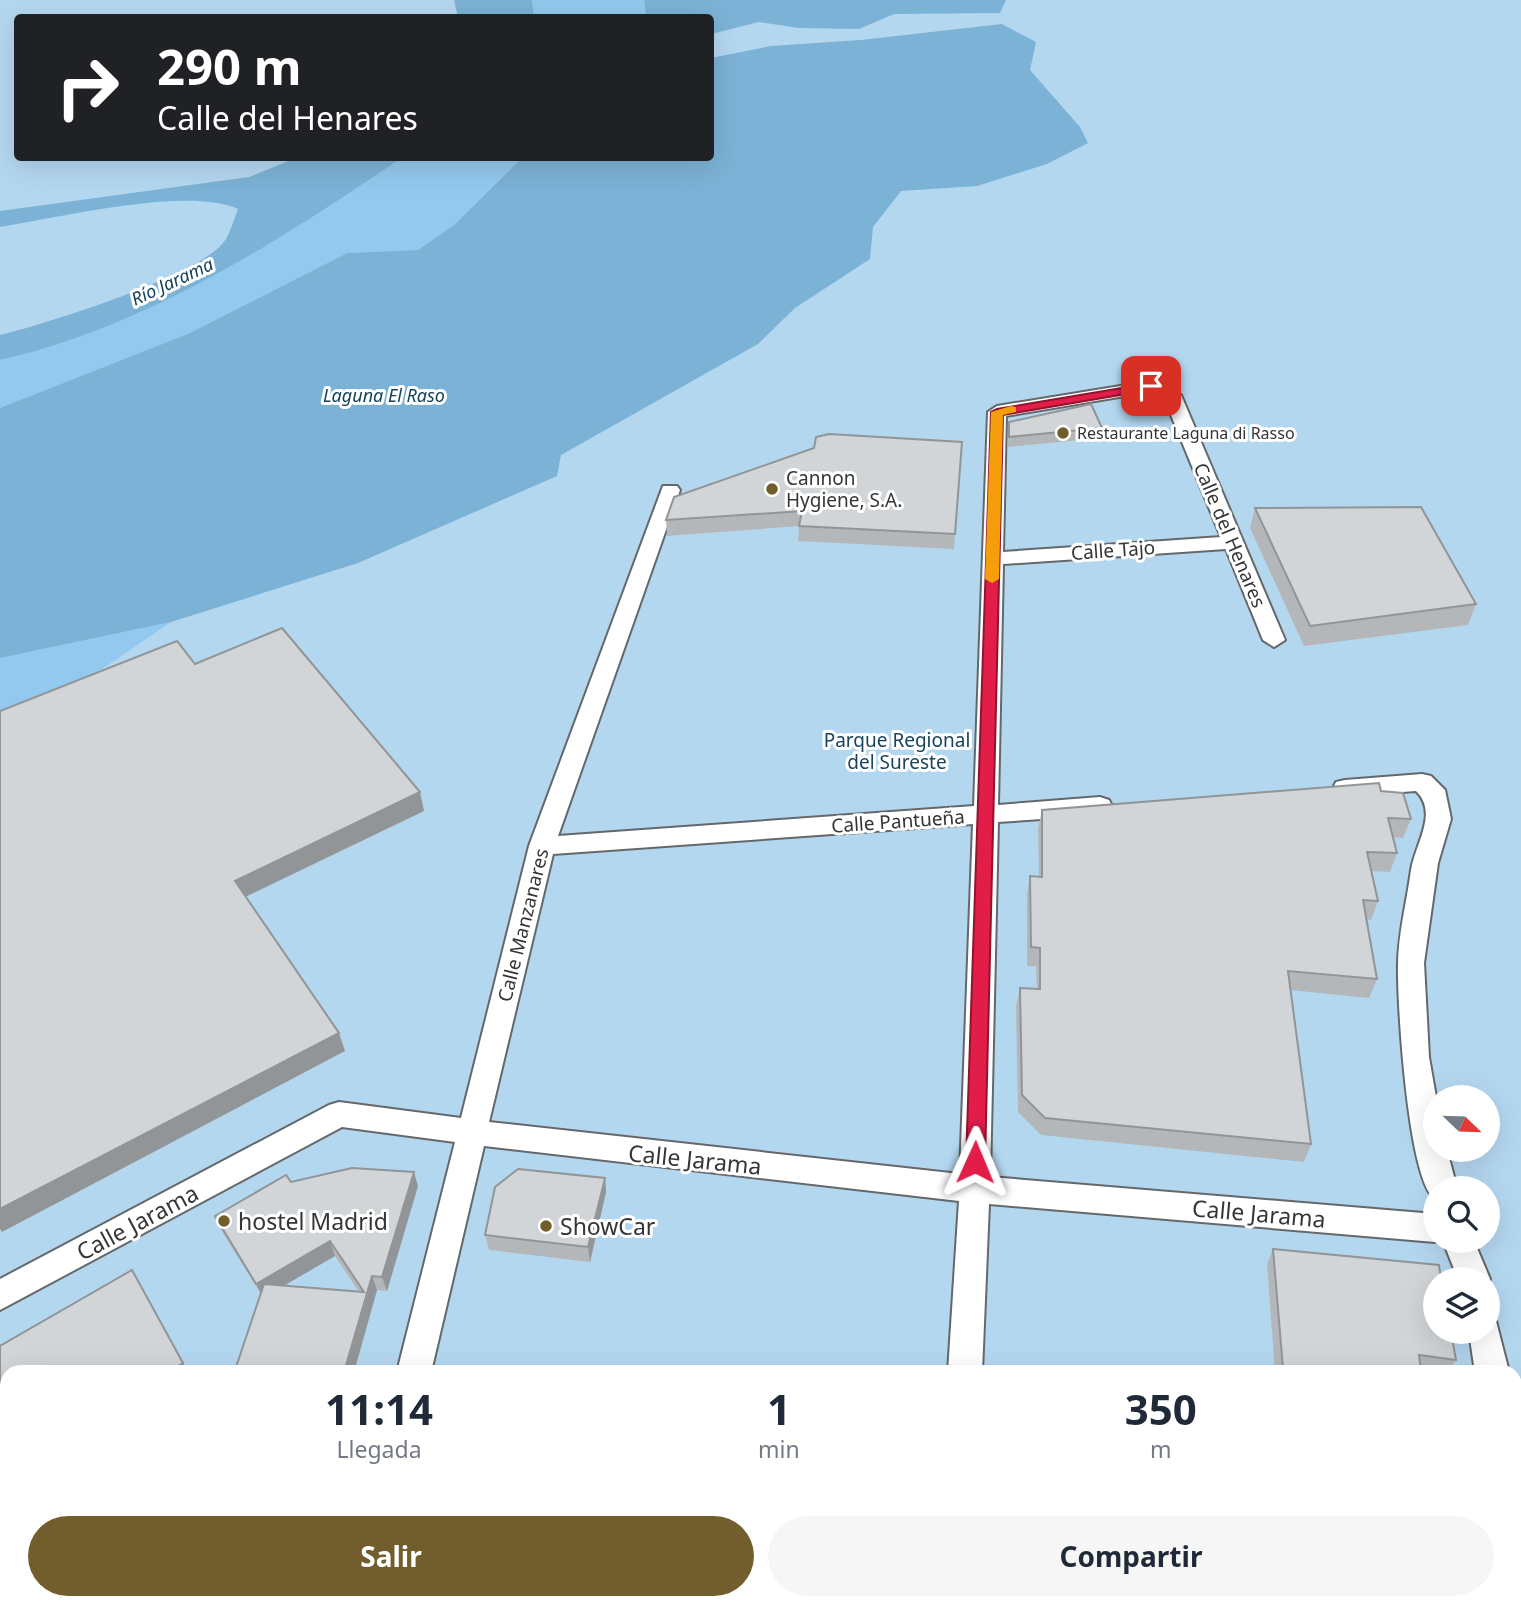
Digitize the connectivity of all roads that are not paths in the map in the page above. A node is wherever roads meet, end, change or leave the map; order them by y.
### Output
1 (670, 490) dead end
2 (1233, 542) junction
3 (992, 559) junction
4 (1274, 640) dead end
5 (1326, 789) edge
6 (1121, 804) edge
7 (984, 814) junction
8 (542, 846) junction
9 (473, 1131) junction
10 (1439, 1176) edge
11 (975, 1189) junction
12 (1423, 1227) edge
13 (0, 1295) edge
14 (1487, 1344) edge
15 (416, 1365) edge
16 (965, 1365) edge
17 (1491, 1365) edge

1 - 8 street, Calle Manzanares
2 - 3 street, Calle Tajo
2 - 3 street, Calle del Henares
2 - 4 street, Calle del Henares
3 - 7 street, Calle del Henares
5 - 10 street
6 - 7 street, Calle Pantueña
7 - 8 street, Calle Pantueña
7 - 11 street, Calle del Henares
8 - 9 street, Calle Manzanares
9 - 11 street, Calle Jarama
9 - 13 street, Calle Jarama
9 - 15 street, Calle Manzanares
11 - 12 street, Calle Jarama
11 - 16 street, Calle del Henares
14 - 17 street

